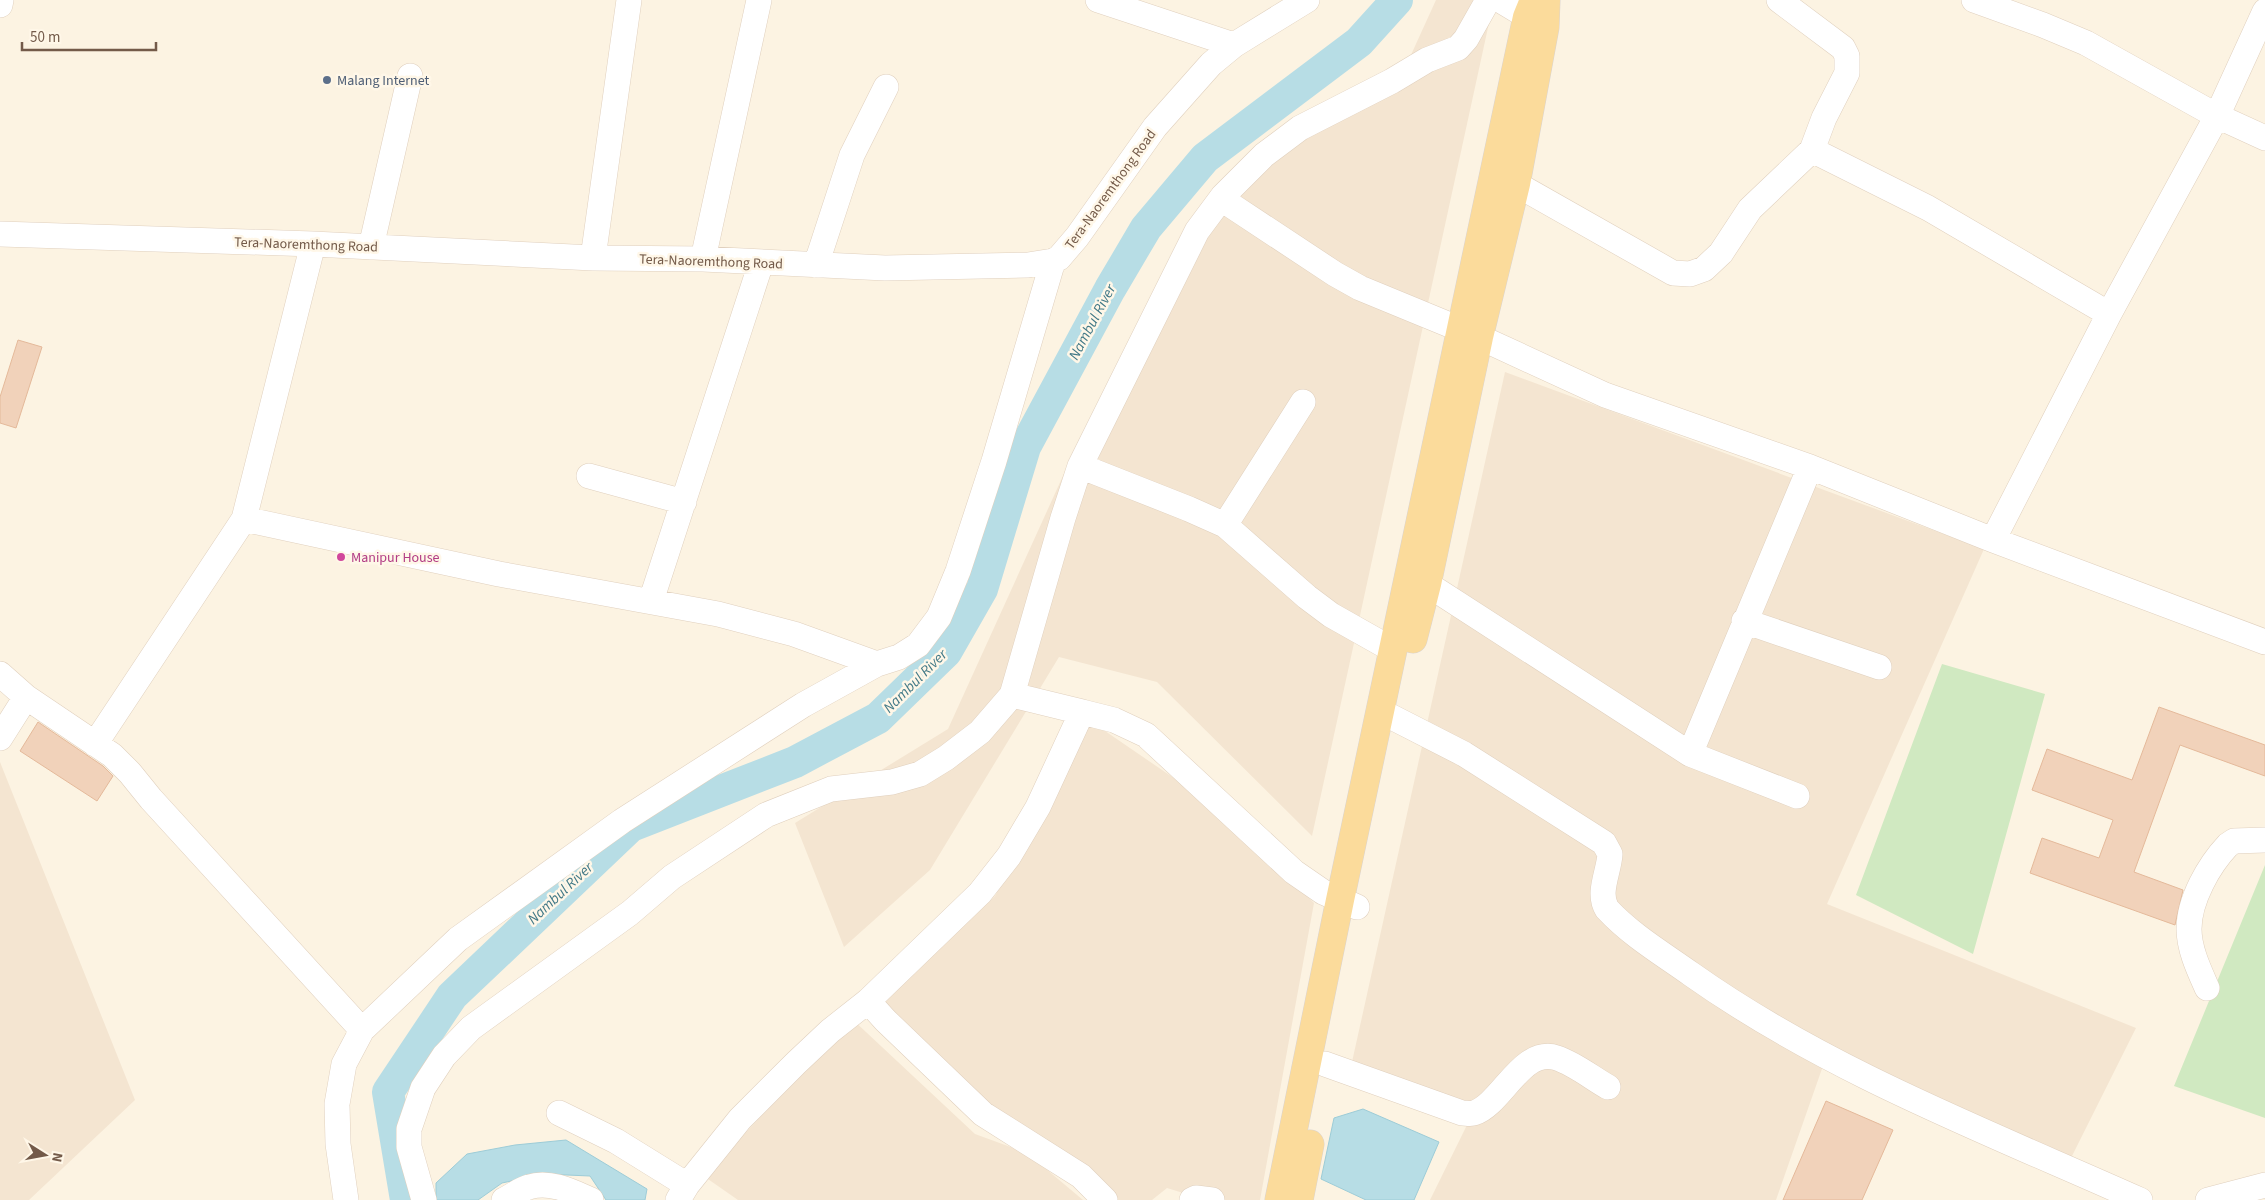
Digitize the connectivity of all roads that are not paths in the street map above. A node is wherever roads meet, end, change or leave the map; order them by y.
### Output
1 (1, 0) edge
2 (629, 0) edge
3 (759, 0) edge
4 (1098, 0) edge
5 (1307, 0) edge
6 (1488, 0) edge
7 (1500, 0) edge
8 (1779, 0) edge
9 (1974, 0) edge
10 (0, 5) edge
11 (1538, 11) edge
12 (2265, 11) edge
13 (1234, 45) junction
14 (410, 76) dead end
15 (886, 87) dead end
16 (2217, 116) junction
17 (2265, 138) edge
18 (1812, 150) junction
19 (1516, 184) junction
20 (1223, 196) junction
21 (0, 234) edge
22 (313, 244) junction
23 (371, 247) junction
24 (593, 258) junction
25 (703, 259) junction
26 (1053, 261) junction
27 (761, 262) junction
28 (816, 265) junction
29 (2109, 314) junction
30 (1470, 334) junction
31 (1303, 402) dead end
32 (1080, 466) junction
33 (1810, 467) junction
34 (589, 476) dead end
35 (684, 502) junction
36 (244, 519) junction
37 (1225, 526) junction
38 (1993, 540) junction
39 (1428, 584) junction
40 (651, 601) junction
41 (1744, 620) junction
42 (2265, 642) edge
43 (1393, 650) junction
44 (877, 664) junction
45 (1878, 667) dead end
46 (0, 674) edge
47 (1012, 695) junction
48 (26, 697) junction
49 (1082, 712) junction
50 (1388, 716) junction
51 (0, 738) edge
52 (96, 744) junction
53 (1690, 754) junction
54 (1797, 796) dead end
55 (2265, 840) edge
56 (1349, 903) junction
57 (2207, 988) dead end
58 (868, 1001) junction
59 (362, 1030) junction
60 (1325, 1064) junction
61 (1608, 1087) dead end
62 (559, 1113) dead end
63 (2265, 1186) edge
64 (683, 1192) edge
65 (346, 1200) edge
66 (424, 1200) edge
67 (504, 1200) edge
68 (591, 1200) edge
69 (1105, 1200) edge
70 (1192, 1200) edge
71 (1212, 1200) edge
72 (1280, 1200) edge
73 (1299, 1200) edge
74 (2140, 1200) edge
75 (2208, 1200) edge

1 - 10 street
2 - 24 street
3 - 25 street
4 - 13 street
5 - 13 street, Tera-Naoremthong Road
6 - 20 street
7 - 11 street
8 - 18 street
9 - 16 street
11 - 19 main road
11 - 30 main road
12 - 16 street
13 - 26 street, Tera-Naoremthong Road
14 - 23 street
15 - 28 street
16 - 17 street
16 - 29 street
18 - 19 street
18 - 29 street
19 - 30 main road
20 - 30 street
20 - 32 street
21 - 22 street, Tera-Naoremthong Road
22 - 23 street, Tera-Naoremthong Road
22 - 36 street
23 - 24 street, Tera-Naoremthong Road
24 - 25 street, Tera-Naoremthong Road
25 - 27 street, Tera-Naoremthong Road
26 - 28 street, Tera-Naoremthong Road
26 - 44 street
27 - 28 street, Tera-Naoremthong Road
27 - 35 street
29 - 38 street
30 - 33 street
30 - 39 main road
30 - 43 main road
31 - 37 street
32 - 37 street
32 - 47 street
33 - 38 street
33 - 41 street
34 - 35 street
35 - 40 street
36 - 40 street
36 - 52 street
37 - 43 street
38 - 42 street
39 - 50 main road
39 - 53 street
40 - 44 street
41 - 45 street
41 - 53 street
43 - 50 main road
44 - 59 street
46 - 48 street
47 - 49 street
47 - 66 street
48 - 51 street
48 - 52 street
49 - 56 street
49 - 58 street
50 - 56 main road
50 - 74 street
52 - 59 street
53 - 54 street
55 - 57 street
56 - 60 main road
56 - 72 main road
58 - 64 street
58 - 69 street
59 - 65 street
60 - 61 street
60 - 73 main road
62 - 64 street
63 - 75 street
67 - 68 street
70 - 71 street

